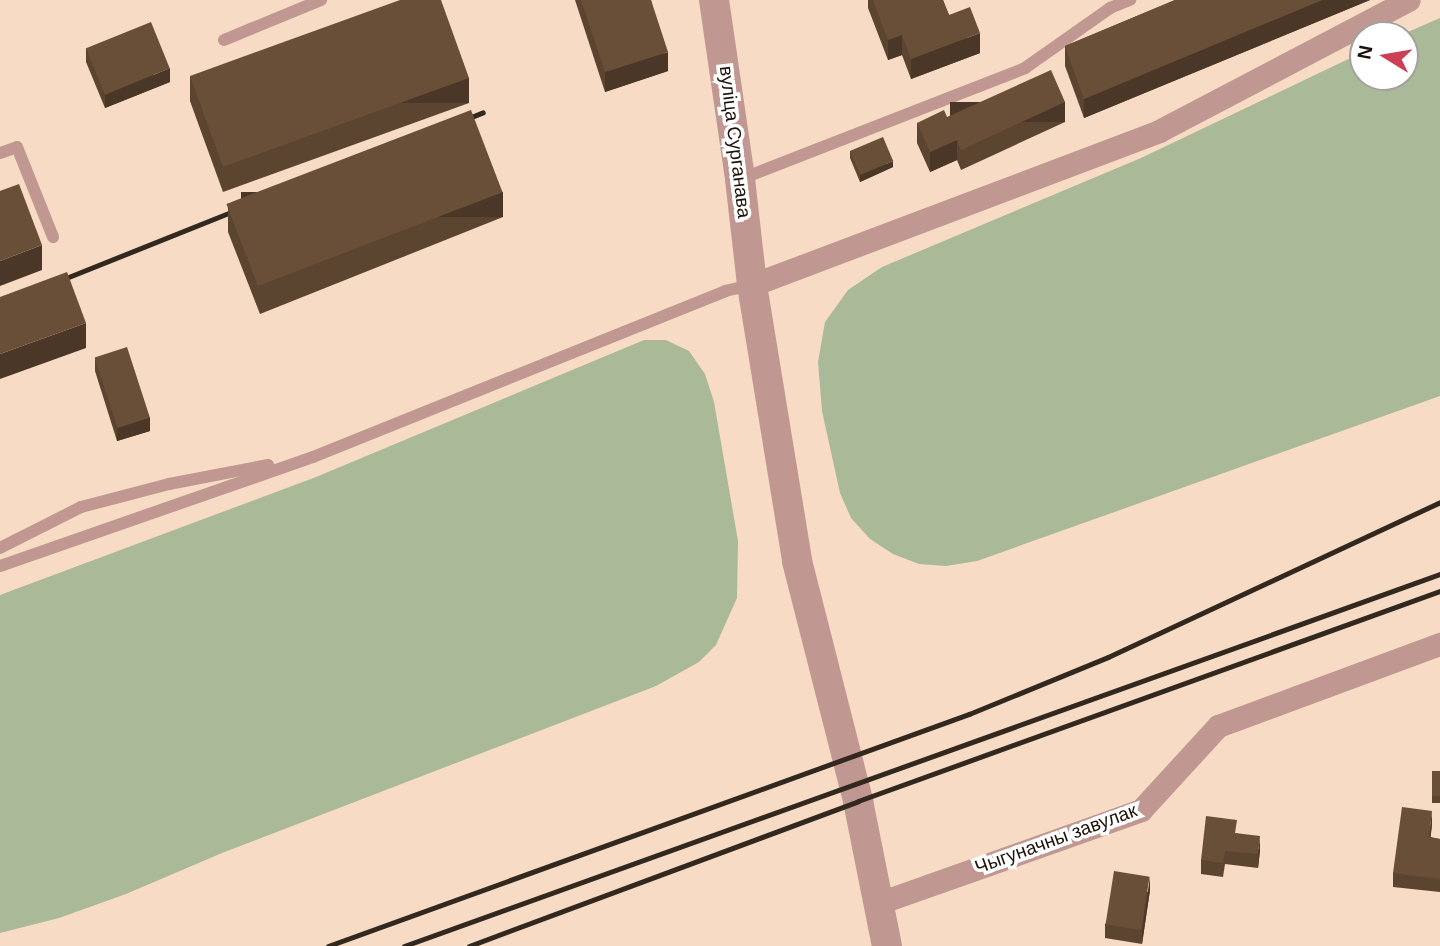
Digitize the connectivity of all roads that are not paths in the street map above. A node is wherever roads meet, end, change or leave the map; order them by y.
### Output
1 (321, 0) edge
2 (714, 0) edge
3 (1130, 0) edge
4 (1409, 0) edge
5 (224, 40) dead end
6 (0, 153) edge
7 (740, 179) junction
8 (53, 237) dead end
9 (752, 285) junction
10 (313, 457) junction
11 (0, 548) edge
12 (0, 566) edge
13 (1440, 644) edge
14 (879, 903) junction
15 (887, 946) edge

1 - 5 lane
2 - 7 street, вуліца Сурганава
3 - 7 lane
4 - 9 street
6 - 8 lane
7 - 9 street, вуліца Сурганава
9 - 10 lane
9 - 14 street, вуліца Сурганава
10 - 11 lane
10 - 12 lane
13 - 14 street, Чыгуначны завулак
14 - 15 street, вуліца Сурганава

